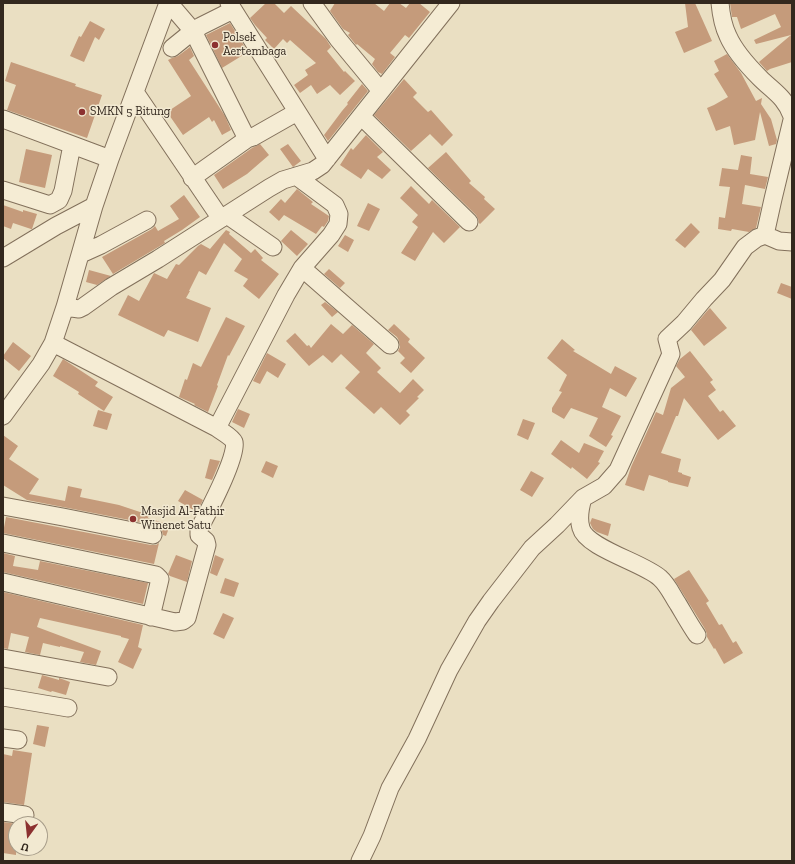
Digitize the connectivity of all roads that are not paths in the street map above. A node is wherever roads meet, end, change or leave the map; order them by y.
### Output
1 (168, 3) edge
2 (312, 3) edge
3 (451, 3) edge
4 (720, 3) edge
5 (231, 6) edge
6 (193, 31) junction
7 (172, 48) dead end
8 (381, 91) junction
9 (135, 92) junction
10 (297, 112) junction
11 (361, 116) junction
12 (792, 116) edge
13 (3, 119) edge
14 (792, 120) edge
15 (247, 139) junction
16 (72, 145) junction
17 (110, 159) junction
18 (327, 159) junction
19 (296, 176) junction
20 (192, 178) junction
21 (3, 190) edge
22 (94, 206) junction
23 (224, 217) junction
24 (147, 220) dead end
25 (469, 222) dead end
26 (765, 235) junction
27 (792, 242) edge
28 (273, 248) dead end
29 (81, 254) junction
30 (3, 258) edge
31 (302, 268) junction
32 (65, 307) junction
33 (53, 343) junction
34 (390, 345) dead end
35 (3, 416) edge
36 (217, 428) junction
37 (3, 493) edge
38 (3, 498) edge
39 (583, 498) junction
40 (3, 506) edge
41 (154, 534) dead end
42 (3, 542) edge
43 (3, 582) edge
44 (151, 616) junction
45 (696, 635) dead end
46 (3, 658) edge
47 (108, 677) dead end
48 (3, 697) edge
49 (68, 708) dead end
50 (3, 812) edge
51 (25, 815) dead end
52 (360, 861) edge

1 - 6 street
1 - 9 street
2 - 8 street
3 - 8 street
4 - 12 street
5 - 6 street
5 - 10 street
6 - 7 street
6 - 15 street
8 - 11 street
9 - 17 street
9 - 20 street
10 - 15 street
10 - 18 street
11 - 18 street
11 - 25 street
13 - 16 street
14 - 26 street
15 - 20 street
16 - 17 street
16 - 21 street
17 - 22 street
18 - 19 street
19 - 23 street
19 - 31 street
20 - 23 street
22 - 29 street
22 - 30 street
23 - 28 street
23 - 32 street
24 - 29 street
26 - 27 street
26 - 39 street
29 - 32 street
31 - 34 street
31 - 36 street
32 - 33 street
33 - 35 street
33 - 36 street
36 - 44 street
37 - 38 street
39 - 45 street
39 - 52 street
40 - 41 street
42 - 44 street
43 - 44 street
46 - 47 street
48 - 49 street
50 - 51 street

